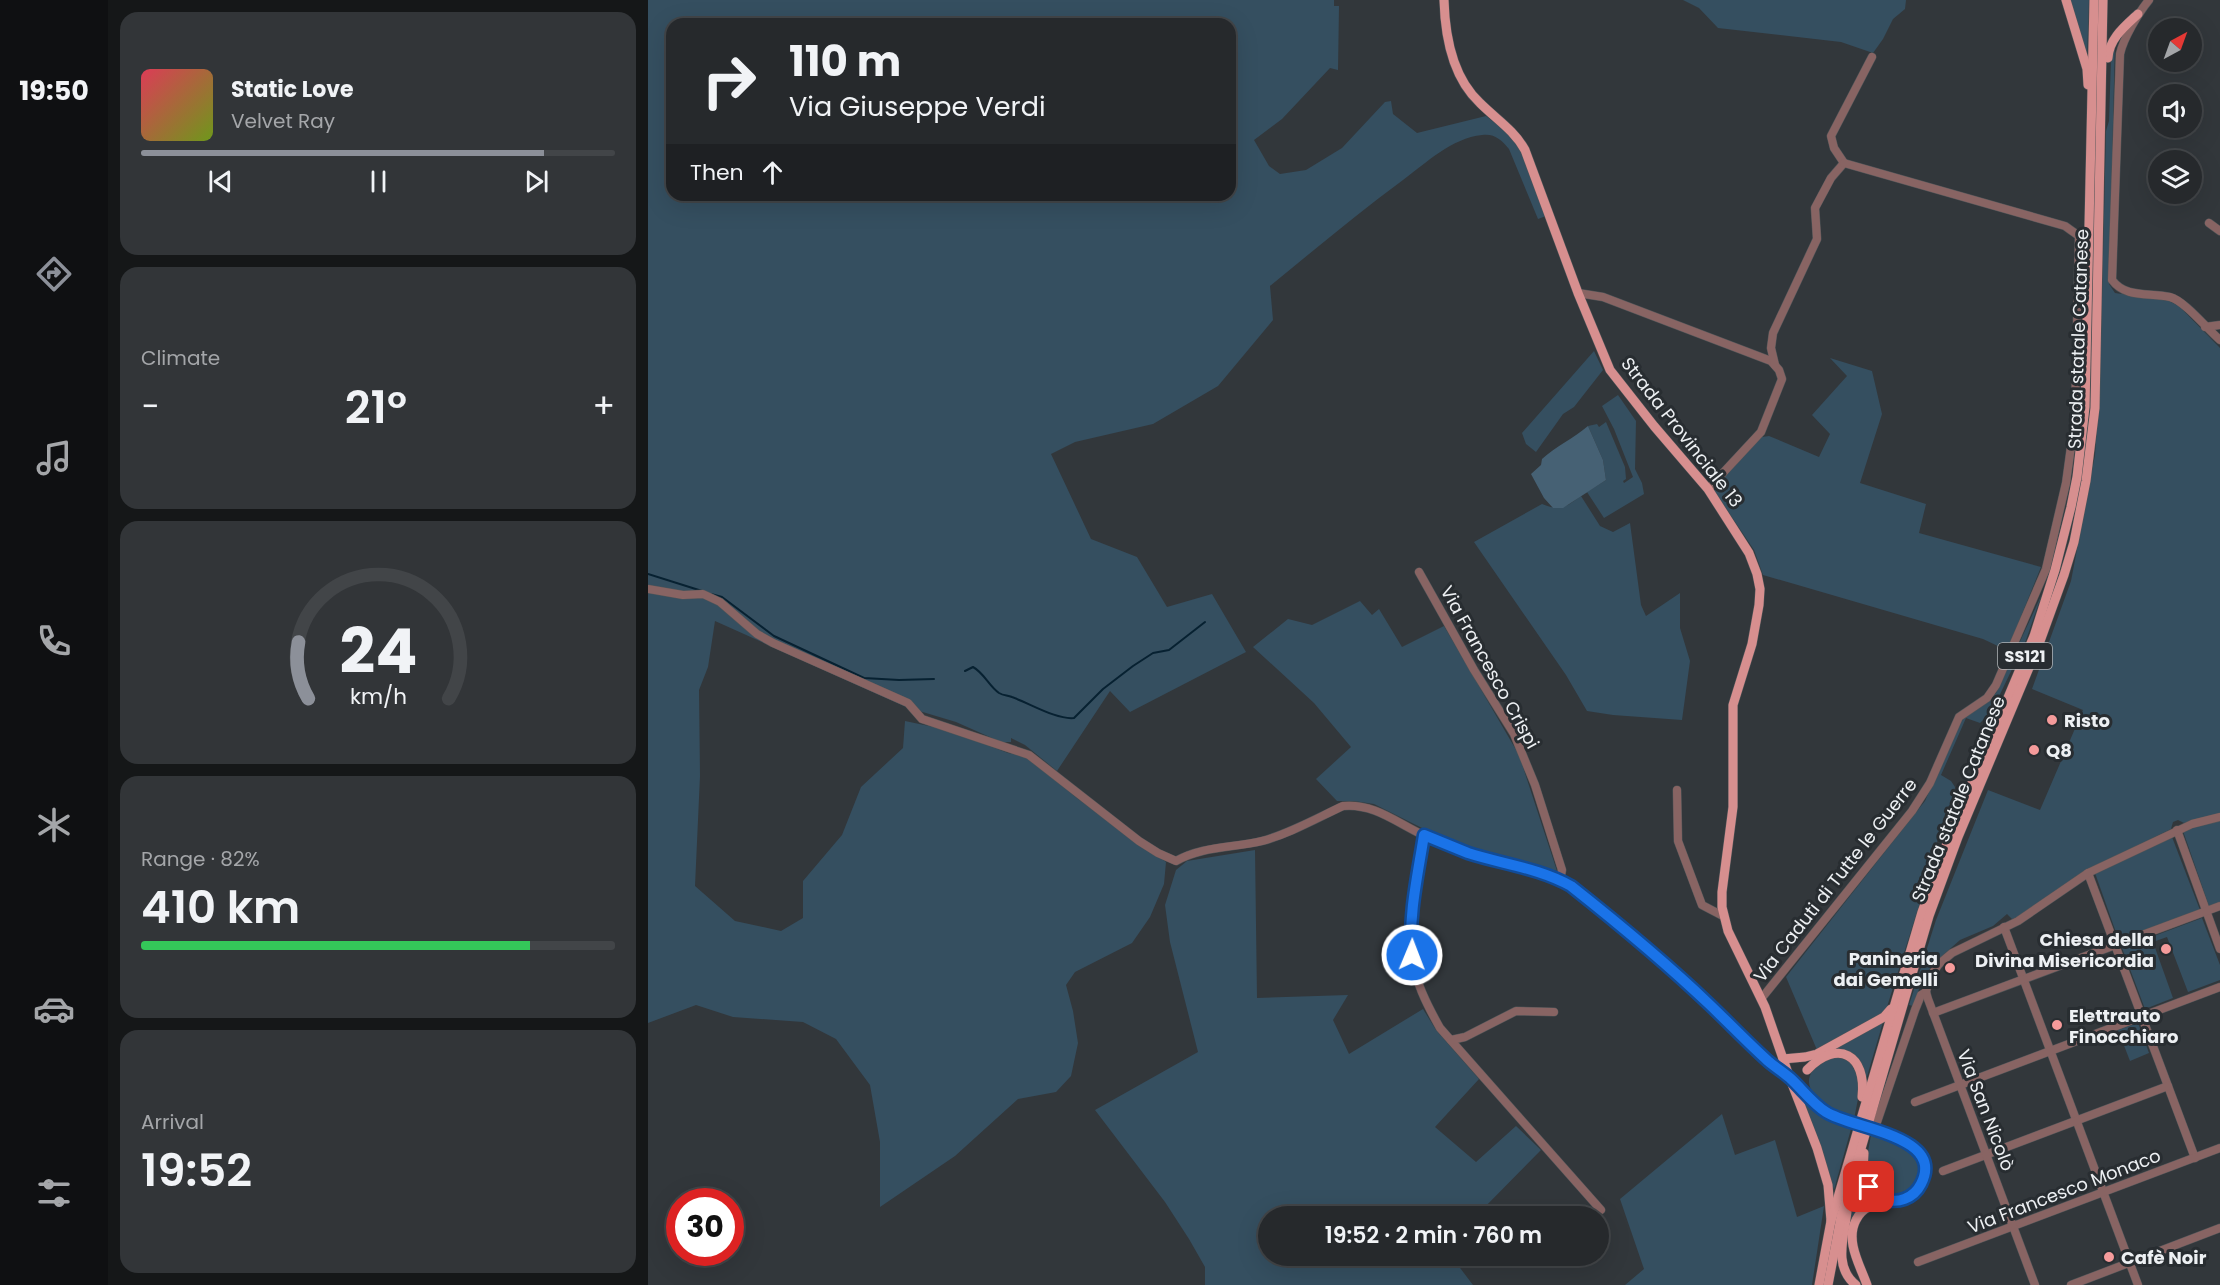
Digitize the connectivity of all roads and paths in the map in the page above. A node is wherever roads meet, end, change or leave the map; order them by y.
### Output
1 (1444, 0) edge
2 (2066, 0) edge
3 (2094, 0) edge
4 (2103, 0) edge
5 (2149, 0) edge
6 (2138, 14) junction
7 (1872, 57) dead end
8 (2102, 81) junction
9 (2092, 131) junction
10 (1844, 163) junction
11 (2209, 223) dead end
12 (2220, 231) edge
13 (1578, 293) junction
14 (2220, 325) edge
15 (2205, 327) junction
16 (2220, 340) edge
17 (1775, 365) junction
18 (1708, 489) junction
19 (1419, 572) dead end
20 (648, 589) edge
21 (1677, 790) dead end
22 (2220, 817) edge
23 (2177, 830) junction
24 (1424, 835) junction
25 (2088, 873) junction
26 (1560, 880) junction
27 (2220, 906) edge
28 (2206, 912) junction
29 (1723, 916) junction
30 (2004, 927) junction
31 (2116, 946) junction
32 (2220, 949) edge
33 (2023, 979) junction
34 (2220, 987) edge
35 (1926, 992) junction
36 (1761, 999) junction
37 (1893, 1007) junction
38 (1554, 1012) dead end
39 (1933, 1012) junction
40 (2142, 1016) junction
41 (1451, 1040) junction
42 (2050, 1050) junction
43 (1817, 1054) junction
44 (1783, 1059) junction
45 (1769, 1062) junction
46 (1807, 1070) junction
47 (1789, 1076) junction
48 (1960, 1084) junction
49 (2168, 1086) junction
50 (1806, 1094) junction
51 (1914, 1102) dead end
52 (2077, 1120) junction
53 (1866, 1126) junction
54 (2220, 1148) edge
55 (1986, 1155) junction
56 (2195, 1158) junction
57 (1943, 1171) dead end
58 (1851, 1184) junction
59 (2104, 1192) junction
60 (1892, 1202) junction
61 (1597, 1206) edge
62 (1831, 1221) junction
63 (2013, 1226) junction
64 (2220, 1228) edge
65 (1918, 1262) dead end
66 (2130, 1262) junction
67 (1819, 1285) edge
68 (1828, 1285) edge
69 (1856, 1285) edge
70 (1868, 1285) edge
71 (2035, 1285) edge
72 (2071, 1285) edge
73 (2138, 1285) edge

1 - 13 main road, Strada Provinciale 13
2 - 9 main road
3 - 9 main road, Strada statale Catanese / SS121
4 - 8 main road, Strada statale Catanese / SS121
5 - 6 street
6 - 8 main road
6 - 15 street
7 - 10 street
8 - 53 main road, Strada statale Catanese / SS121
9 - 37 main road, Strada statale Catanese / SS121
10 - 17 street
10 - 36 street, Via Caduti di Tutte le Guerre
11 - 12 street
13 - 17 street
13 - 18 main road, Strada Provinciale 13
14 - 15 street
15 - 16 street
17 - 18 street
18 - 29 main road, Strada Provinciale 13
19 - 26 street, Via Francesco Crispi
20 - 24 street
21 - 29 street
22 - 23 street
23 - 25 street
23 - 28 street
24 - 26 street
24 - 41 street
25 - 30 street
25 - 31 street
26 - 45 street
27 - 28 street
28 - 31 street
28 - 32 street
29 - 36 main road, Strada Provinciale 13
30 - 33 street
30 - 35 street
31 - 33 street
31 - 40 street
33 - 39 street
33 - 42 street
34 - 40 street
35 - 39 street, Via San Nicolò
35 - 53 street
36 - 44 main road, Strada Provinciale 13
37 - 43 main road
37 - 53 main road, Strada statale Catanese / SS121
38 - 41 street
39 - 48 street, Via San Nicolò
40 - 42 street
40 - 49 street
41 - 61 street
42 - 48 street
42 - 52 street
43 - 44 main road
43 - 46 main road
44 - 45 street
44 - 47 main road, Strada Provinciale 13
45 - 47 street
46 - 50 main road
46 - 53 main road
47 - 50 main road
47 - 62 main road, Strada Provinciale 13
48 - 51 street
48 - 55 street, Via San Nicolò
49 - 52 street
49 - 56 street
50 - 53 main road
52 - 55 street
52 - 59 street
53 - 58 main road, Strada statale Catanese / SS121
53 - 60 main road
53 - 60 main road
53 - 62 main road, Strada statale Catanese / SS121
54 - 56 street, Via Francesco Monaco
55 - 57 street
55 - 63 street, Via San Nicolò
56 - 59 street, Via Francesco Monaco
58 - 68 main road, Strada statale Catanese / SS121
58 - 69 main road
59 - 63 street, Via Francesco Monaco
59 - 66 street
60 - 70 main road
62 - 67 main road, Strada statale Catanese / SS121
63 - 65 street, Via Francesco Monaco
63 - 71 street, Via San Nicolò
64 - 66 street
66 - 72 street
66 - 73 street

